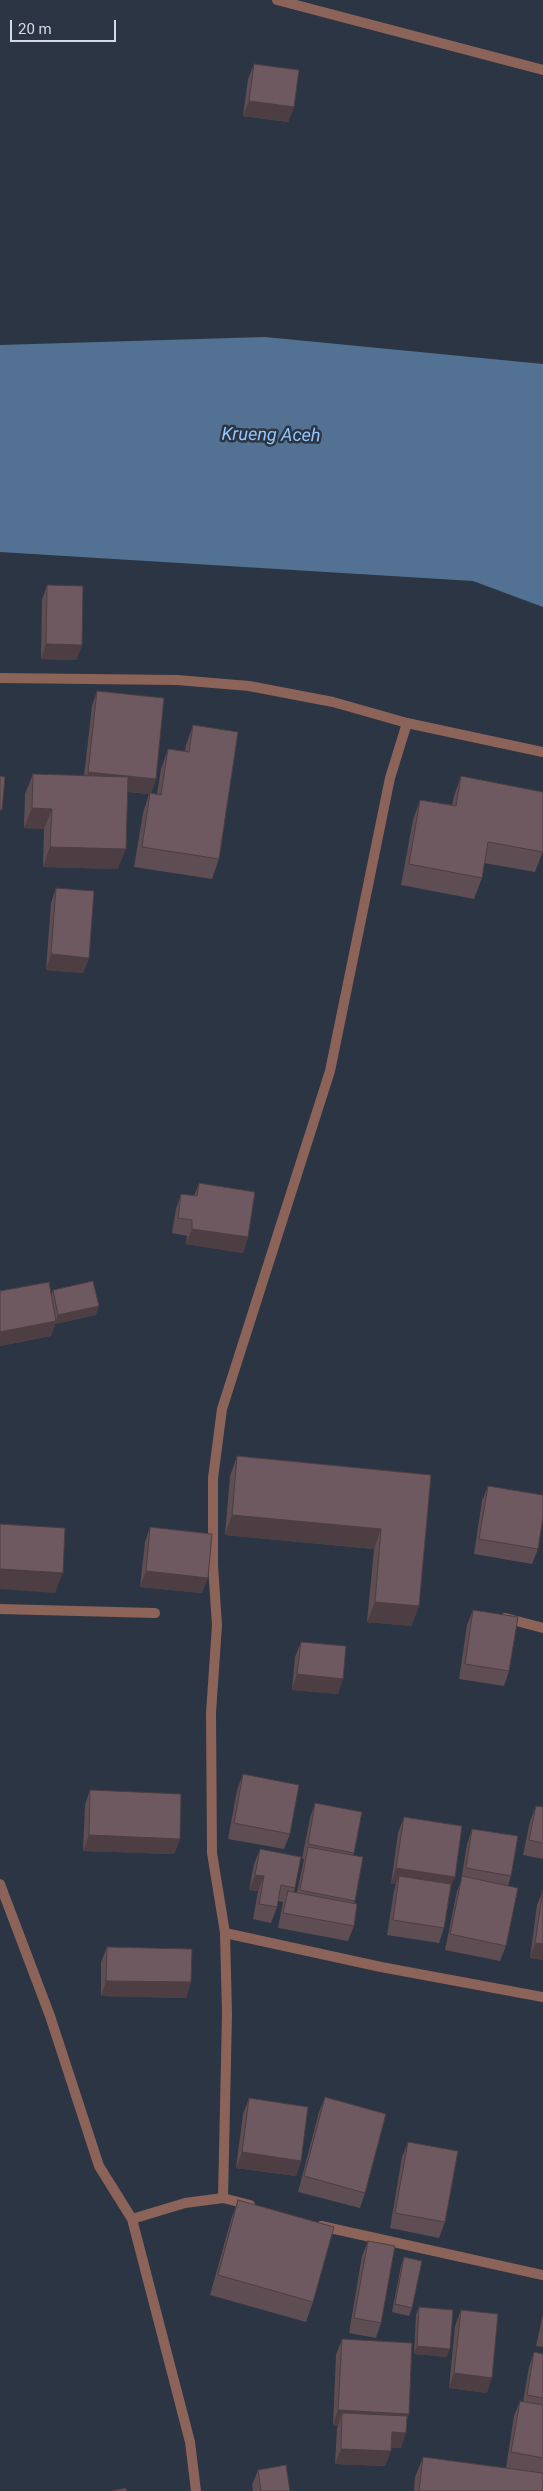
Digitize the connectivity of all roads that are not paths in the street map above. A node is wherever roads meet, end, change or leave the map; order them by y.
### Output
1 (277, 0) edge
2 (543, 70) edge
3 (0, 678) edge
4 (407, 723) junction
5 (543, 752) edge
6 (0, 1609) edge
7 (154, 1613) dead end
8 (498, 1616) edge
9 (543, 1628) edge
10 (0, 1884) edge
11 (225, 1934) junction
12 (543, 1997) edge
13 (223, 2198) junction
14 (259, 2208) edge
15 (132, 2219) junction
16 (313, 2224) edge
17 (543, 2275) edge
18 (196, 2491) edge

1 - 2 street
3 - 4 street
4 - 5 street
4 - 11 street
6 - 7 street
8 - 9 street
10 - 15 street
11 - 12 street
11 - 13 street
13 - 14 street
13 - 15 street
15 - 18 street
16 - 17 street

